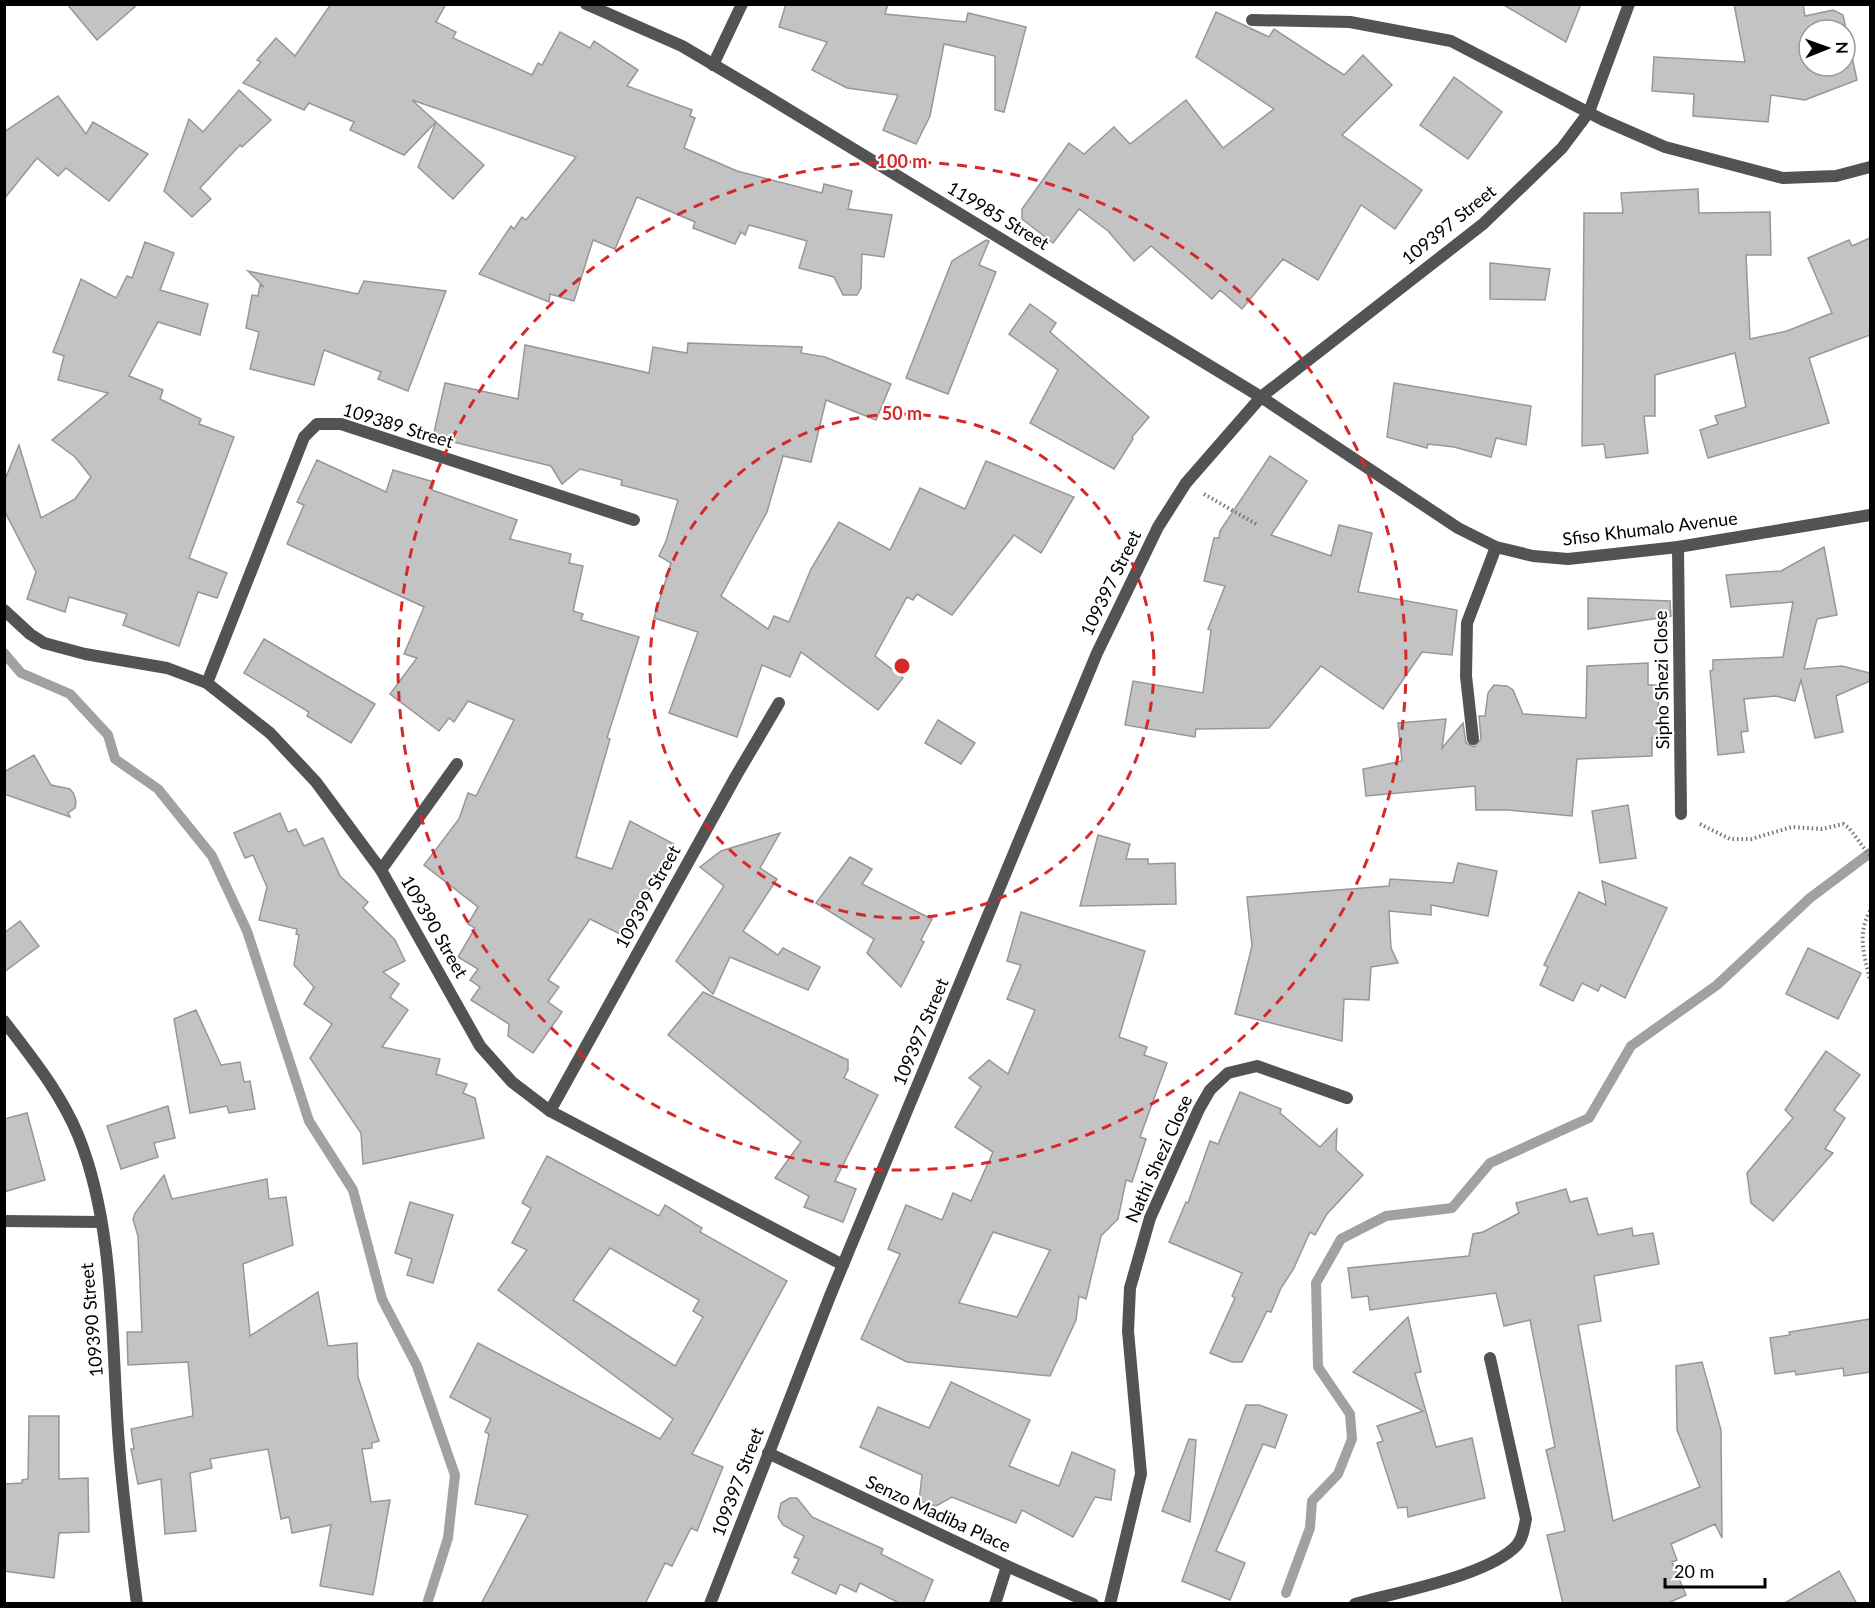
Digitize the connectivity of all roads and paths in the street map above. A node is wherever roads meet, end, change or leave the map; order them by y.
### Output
1 (586, 4) edge
2 (742, 4) edge
3 (1629, 4) edge
4 (1252, 20) dead end
5 (713, 65) junction
6 (1589, 112) junction
7 (1870, 167) edge
8 (1261, 397) junction
9 (1185, 483) junction
10 (1870, 515) edge
11 (634, 520) dead end
12 (1256, 524) dead end
13 (1496, 547) junction
14 (1678, 547) junction
15 (4, 610) edge
16 (207, 682) junction
17 (779, 703) dead end
18 (1473, 740) dead end
19 (457, 764) dead end
20 (1681, 814) joint
21 (1870, 856) edge
22 (381, 870) junction
23 (1870, 911) edge
24 (1870, 980) edge
25 (4, 1021) edge
26 (1347, 1098) dead end
27 (550, 1111) junction
28 (4, 1221) edge
29 (100, 1222) junction
30 (843, 1265) junction
31 (1490, 1358) dead end
32 (768, 1453) junction
33 (1007, 1566) junction
34 (137, 1604) edge
35 (710, 1604) edge
36 (995, 1604) edge
37 (1093, 1604) edge
38 (1110, 1604) edge
39 (1355, 1604) edge

1 - 5 street, 119985 Street
2 - 5 street
3 - 6 street, 109397 Street
4 - 6 street
5 - 8 street, 119985 Street
6 - 7 street
6 - 8 street, 109397 Street
8 - 9 street, 109397 Street
8 - 13 street, Sfiso Khumalo Avenue
9 - 12 path
9 - 30 street, 109397 Street
10 - 14 street, Sfiso Khumalo Avenue
11 - 16 street, 109389 Street
13 - 14 street, Sfiso Khumalo Avenue
13 - 18 street
14 - 20 street, Sipho Shezi Close
15 - 16 street, 109390 Street
16 - 22 street, 109390 Street
17 - 27 street, 109399 Street
19 - 22 street
20 - 21 path
22 - 27 street, 109390 Street
23 - 24 path
25 - 29 street, 109390 Street
26 - 38 street, Nathi Shezi Close
27 - 30 street, 109390 Street
28 - 29 street
29 - 34 street, 109390 Street
30 - 32 street, 109397 Street
31 - 39 street
32 - 33 street, Senzo Madiba Place
32 - 35 street, 109397 Street
33 - 36 street
33 - 37 street, Senzo Madiba Place

